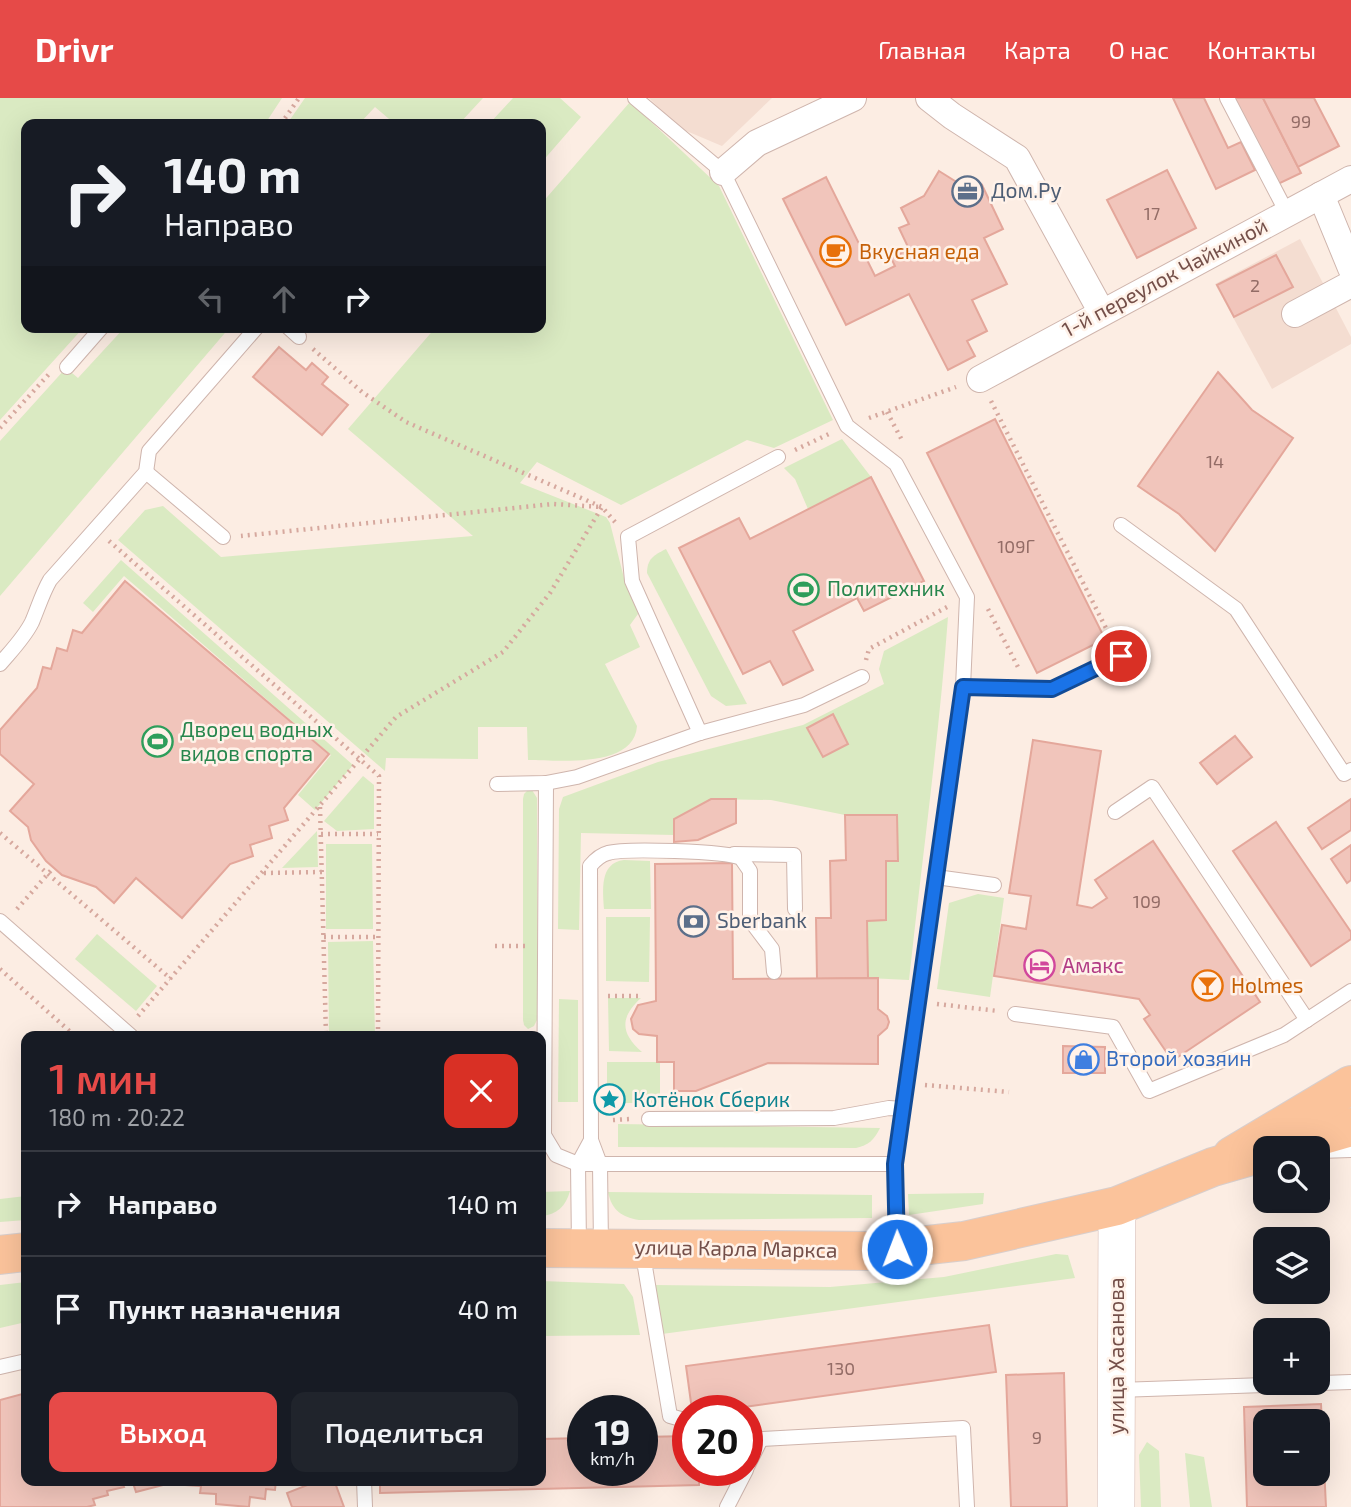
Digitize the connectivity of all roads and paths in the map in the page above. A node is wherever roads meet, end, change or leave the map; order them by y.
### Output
1 (299, 98) edge
2 (635, 98) edge
3 (853, 98) edge
4 (929, 98) edge
5 (1227, 98) edge
6 (284, 119) edge
7 (723, 172) junction
8 (1351, 179) edge
9 (1321, 195) junction
10 (1287, 213) junction
11 (1351, 268) edge
12 (1351, 284) edge
13 (1101, 311) junction
14 (1295, 314) dead end
15 (98, 333) edge
16 (252, 333) edge
17 (295, 333) edge
18 (67, 367) joint
19 (980, 379) junction
20 (847, 426) junction
21 (0, 428) edge
22 (778, 457) joint
23 (146, 472) junction
24 (602, 507) junction
25 (608, 513) dead end
26 (1121, 526) dead end
27 (95, 528) junction
28 (223, 537) joint
29 (967, 597) junction
30 (1121, 656) joint
31 (0, 664) edge
32 (862, 677) joint
33 (963, 687) junction
34 (700, 733) junction
35 (360, 761) junction
36 (1351, 770) edge
37 (546, 783) junction
38 (497, 784) dead end
39 (320, 807) junction
40 (1115, 813) dead end
41 (0, 833) edge
42 (321, 834) junction
43 (379, 834) junction
44 (732, 854) junction
45 (53, 867) dead end
46 (322, 872) junction
47 (263, 873) junction
48 (48, 874) junction
49 (936, 877) junction
50 (994, 885) dead end
51 (795, 909) dead end
52 (2, 923) edge
53 (324, 937) junction
54 (378, 937) junction
55 (0, 969) edge
56 (774, 972) dead end
57 (171, 979) junction
58 (1351, 991) edge
59 (919, 1001) junction
60 (975, 1008) dead end
61 (1015, 1014) dead end
62 (1307, 1020) junction
63 (69, 1031) edge
64 (126, 1031) edge
65 (130, 1031) edge
66 (326, 1031) edge
67 (378, 1031) edge
68 (545, 1031) edge
69 (907, 1084) junction
70 (1351, 1085) edge
71 (1009, 1092) dead end
72 (903, 1110) junction
73 (649, 1119) dead end
74 (1351, 1128) edge
75 (1322, 1136) edge
76 (546, 1138) edge
77 (591, 1140) junction
78 (1351, 1150) edge
79 (1330, 1151) edge
80 (1253, 1155) edge
81 (578, 1164) junction
82 (600, 1164) junction
83 (895, 1164) junction
84 (1213, 1167) junction
85 (1117, 1206) junction
86 (590, 1247) junction
87 (546, 1248) edge
88 (642, 1248) junction
89 (897, 1249) junction
90 (21, 1253) edge
91 (0, 1255) edge
92 (21, 1362) edge
93 (0, 1367) edge
94 (1351, 1382) edge
95 (1116, 1390) junction
96 (672, 1417) edge
97 (763, 1437) edge
98 (364, 1486) edge
99 (738, 1486) edge
100 (365, 1507) edge
101 (727, 1507) edge
102 (967, 1507) edge
103 (1116, 1507) edge

1 - 6 path
2 - 7 lane
3 - 7 street
4 - 13 street
5 - 10 lane
7 - 20 lane
8 - 9 street, 1-й переулок Чайкиной
9 - 10 street, 1-й переулок Чайкиной
9 - 11 street
10 - 13 street, 1-й переулок Чайкиной
12 - 14 street
13 - 19 street, 1-й переулок Чайкиной
15 - 18 lane
16 - 23 lane
17 - 24 path
18 - 21 path
19 - 20 path
19 - 30 path
20 - 22 path
20 - 29 lane
22 - 34 lane
23 - 27 lane
23 - 28 lane
24 - 25 path
24 - 28 path
24 - 35 path
26 - 36 lane
27 - 31 lane
27 - 35 path
29 - 32 path
29 - 33 lane
30 - 33 lane
32 - 34 lane
33 - 49 lane
34 - 37 lane
35 - 39 path
35 - 43 path
37 - 38 lane
37 - 68 lane
39 - 42 path
39 - 47 path
40 - 62 lane
41 - 48 path
42 - 43 path
42 - 46 path
43 - 54 path
44 - 51 lane
44 - 56 lane
44 - 77 lane
45 - 48 path
46 - 47 path
46 - 53 path
47 - 57 path
48 - 52 path
48 - 57 path
49 - 50 lane
49 - 59 lane
52 - 64 lane
53 - 54 path
53 - 66 path
54 - 67 path
55 - 63 path
57 - 65 path
58 - 62 lane
59 - 60 path
59 - 69 lane
61 - 62 lane
69 - 71 path
69 - 72 lane
70 - 84 main road, улица Карла Маркса
72 - 73 lane
72 - 83 lane
74 - 75 main road, улица Карла Маркса
76 - 81 lane
77 - 81 lane
77 - 82 lane
78 - 79 lane
80 - 84 main road, улица Карла Маркса
81 - 82 lane
81 - 86 lane
82 - 83 lane
82 - 86 lane
83 - 89 lane
84 - 85 main road, улица Карла Маркса
85 - 89 main road, улица Карла Маркса
85 - 95 street, улица Хасанова
86 - 87 main road, улица Карла Маркса
86 - 88 main road, улица Карла Маркса
88 - 89 main road, улица Карла Маркса
88 - 96 lane
90 - 91 main road
92 - 93 lane
94 - 95 lane
95 - 103 street, улица Хасанова
97 - 102 lane
98 - 100 lane
99 - 101 lane

